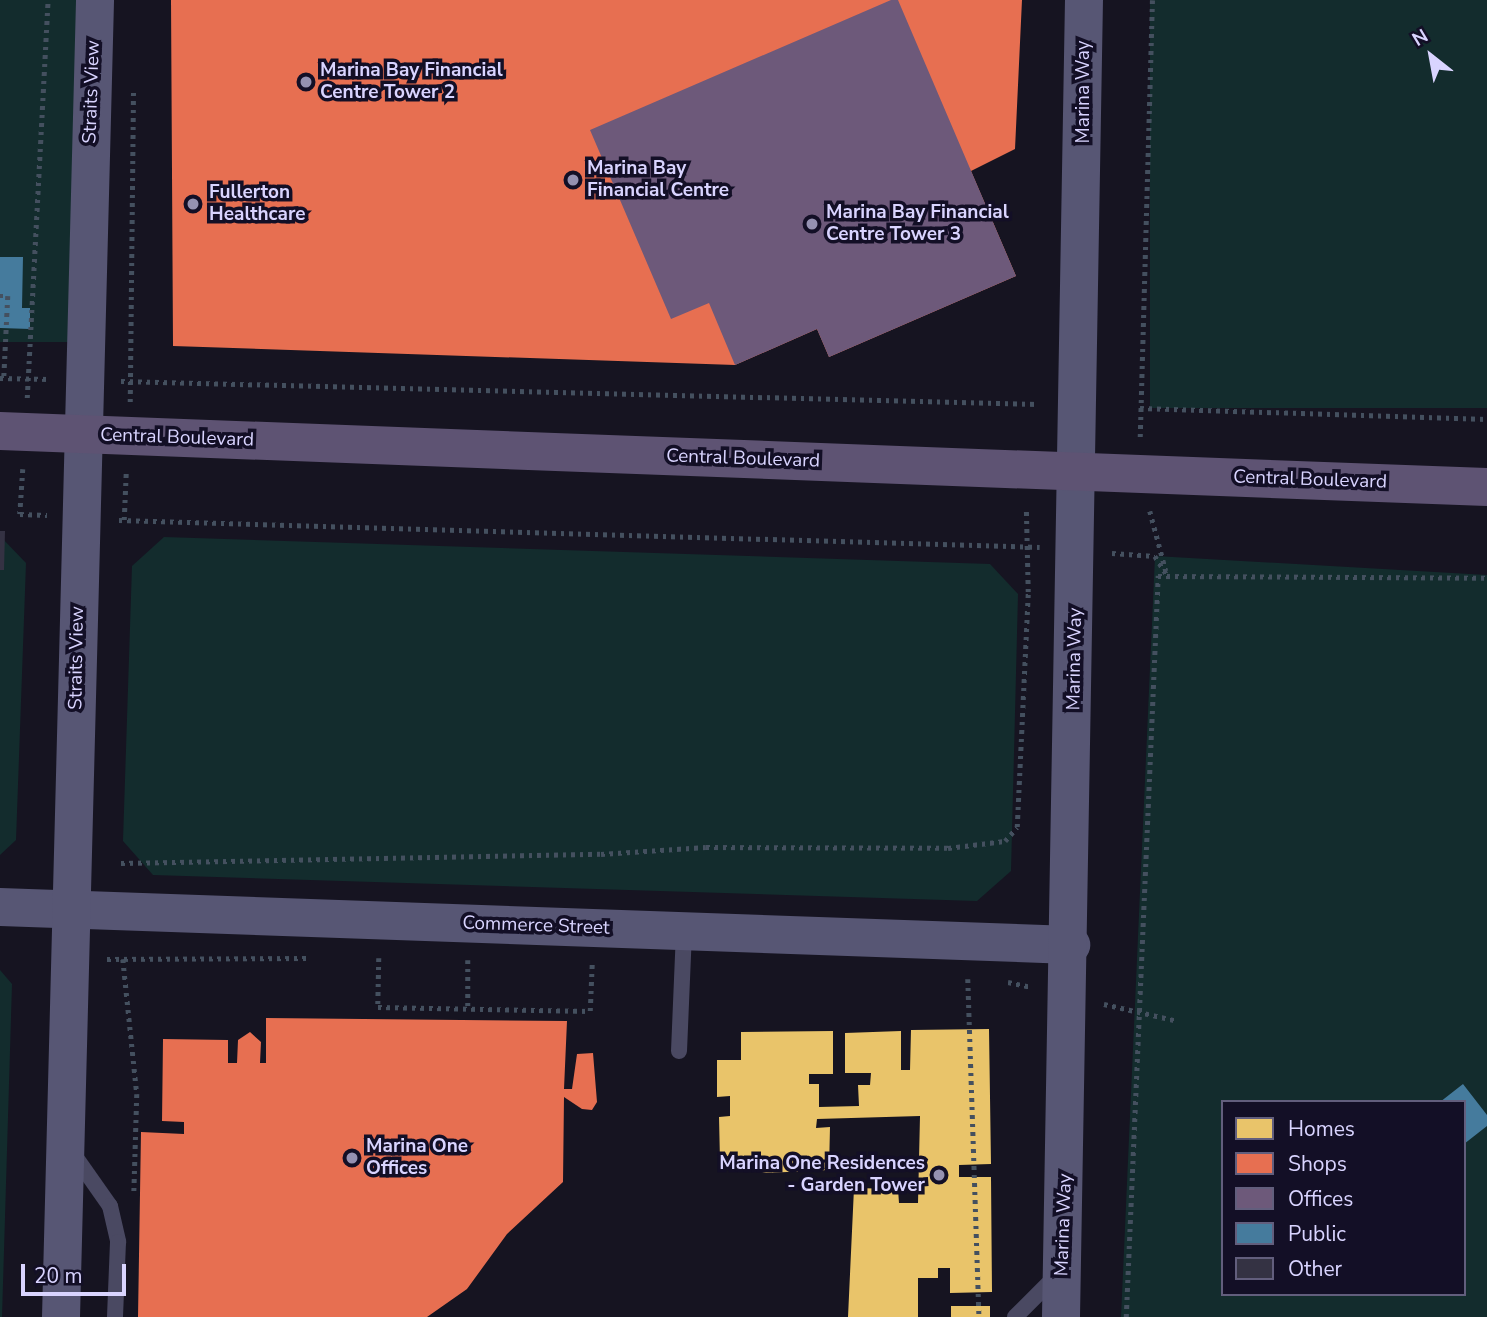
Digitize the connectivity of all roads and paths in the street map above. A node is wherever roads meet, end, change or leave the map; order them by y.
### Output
1 (48, 0) edge
2 (95, 0) edge
3 (1084, 0) edge
4 (1152, 0) edge
5 (133, 82) dead end
6 (0, 296) edge
7 (2, 378) edge
8 (28, 379) junction
9 (84, 381) junction
10 (130, 382) junction
11 (1040, 404) dead end
12 (1487, 419) edge
13 (13, 432) edge
14 (82, 435) junction
15 (128, 436) junction
16 (1078, 471) junction
17 (1487, 487) edge
18 (80, 516) junction
19 (124, 520) junction
20 (1024, 546) junction
21 (1076, 550) junction
22 (1167, 575) junction
23 (1487, 578) edge
24 (121, 863) dead end
25 (0, 907) edge
26 (72, 910) junction
27 (684, 932) junction
28 (1071, 945) junction
29 (325, 958) dead end
30 (366, 958) dead end
31 (379, 958) junction
32 (392, 958) dead end
33 (123, 959) junction
34 (71, 960) junction
35 (455, 960) dead end
36 (468, 960) junction
37 (481, 960) dead end
38 (578, 963) dead end
39 (592, 963) junction
40 (605, 964) dead end
41 (981, 976) dead end
42 (993, 979) dead end
43 (1070, 996) junction
44 (468, 1008) junction
45 (1139, 1012) junction
46 (1174, 1020) dead end
47 (678, 1051) dead end
48 (66, 1145) junction
49 (134, 1205) dead end
50 (1062, 1271) junction
51 (61, 1317) edge
52 (115, 1317) edge
53 (979, 1317) edge
54 (1014, 1317) edge
55 (1062, 1317) edge
56 (1126, 1317) edge

1 - 8 path
2 - 9 street, Straits View
3 - 16 street, Marina Way
4 - 12 path
5 - 10 path
6 - 7 path
7 - 8 path
8 - 9 path
8 - 13 path
9 - 10 path
9 - 14 street, Straits View
10 - 11 path
13 - 14 main road, Central Boulevard
13 - 18 path
14 - 15 main road, Central Boulevard
14 - 18 street, Straits View
15 - 16 main road, Central Boulevard
15 - 19 path
16 - 17 main road, Central Boulevard
16 - 21 street, Marina Way
18 - 19 path
18 - 26 street, Straits View
19 - 20 path
20 - 21 path
20 - 24 path
21 - 22 path
21 - 28 street, Marina Way
22 - 23 path
22 - 45 path
25 - 26 street, Commerce Street
26 - 27 street, Commerce Street
26 - 34 street, Straits View
27 - 28 street, Commerce Street
27 - 47 lane
28 - 43 street, Marina Way
29 - 33 path
30 - 31 path
31 - 32 path
31 - 44 path
33 - 34 path
33 - 49 path
34 - 48 street, Straits View
35 - 36 path
36 - 37 path
36 - 44 path
38 - 39 path
39 - 40 path
39 - 44 path
41 - 53 path
42 - 43 path
43 - 45 path
43 - 50 street, Marina Way
45 - 46 path
45 - 56 path
48 - 51 street, Straits View
48 - 52 lane
50 - 54 lane
50 - 55 street, Marina Way

